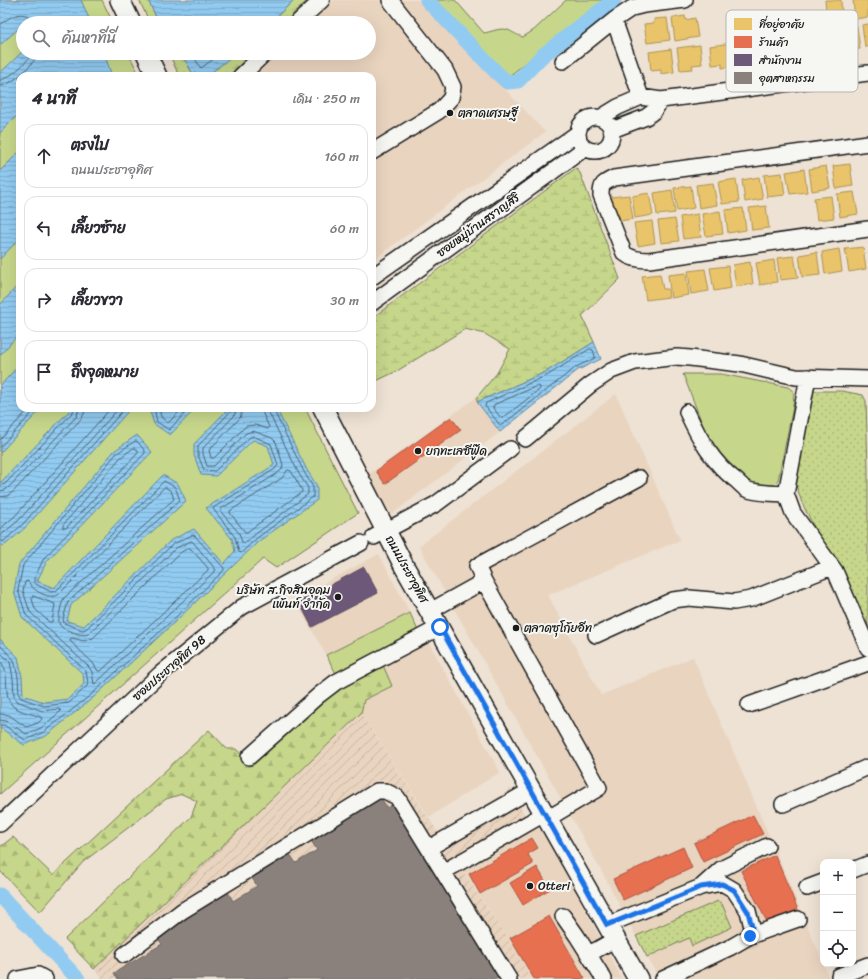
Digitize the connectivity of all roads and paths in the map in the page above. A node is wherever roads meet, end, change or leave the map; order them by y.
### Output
1 (120, 0) edge
2 (322, 0) edge
3 (390, 0) edge
4 (685, 0) edge
5 (128, 16) edge
6 (305, 16) edge
7 (614, 20) junction
8 (149, 60) edge
9 (258, 60) edge
10 (563, 61) dead end
11 (155, 72) edge
12 (245, 72) edge
13 (868, 73) edge
14 (858, 74) edge
15 (726, 92) edge
16 (642, 97) junction
17 (661, 100) junction
18 (600, 118) junction
19 (612, 130) junction
20 (578, 133) junction
21 (868, 143) edge
22 (585, 148) junction
23 (376, 150) edge
24 (868, 229) edge
25 (376, 274) edge
26 (376, 300) edge
27 (808, 377) junction
28 (868, 379) edge
29 (325, 412) edge
30 (687, 412) dead end
31 (525, 439) dead end
32 (510, 449) dead end
33 (639, 478) dead end
34 (786, 494) junction
35 (374, 537) junction
36 (832, 567) junction
37 (484, 581) junction
38 (430, 611) junction
39 (440, 627) junction
40 (596, 635) dead end
41 (868, 648) edge
42 (868, 663) edge
43 (749, 705) dead end
44 (249, 757) dead end
45 (868, 768) edge
46 (531, 790) junction
47 (783, 804) dead end
48 (546, 816) junction
49 (0, 824) edge
50 (767, 846) dead end
51 (429, 848) junction
52 (868, 864) edge
53 (856, 869) edge
54 (443, 872) junction
55 (820, 883) edge
56 (701, 887) junction
57 (808, 888) dead end
58 (563, 916) dead end
59 (798, 919) dead end
60 (611, 932) junction
61 (750, 936) junction
62 (589, 954) junction
63 (124, 955) dead end
64 (868, 965) edge
65 (839, 976) dead end
66 (18, 979) edge
67 (45, 979) edge
68 (509, 979) edge
69 (604, 979) edge
70 (638, 979) edge
71 (663, 979) edge

1 - 5 main road
2 - 6 street
3 - 23 street
4 - 7 street
7 - 10 street
7 - 16 street
8 - 11 main road
9 - 12 street
13 - 14 street
15 - 17 street
16 - 17 street
16 - 18 street, ซอยหมู่บ้านสราญสิริ
17 - 19 street
18 - 19 street
18 - 20 street, ซอยหมู่บ้านสราญสิริ
19 - 22 street
20 - 22 street
20 - 25 street, ซอยหมู่บ้านสราญสิริ
21 - 24 street
22 - 26 street, ซอยหมู่บ้านสราญสิริ
27 - 28 street
27 - 31 street
27 - 34 street
29 - 35 main road, ถนนประชาอุทิศ
30 - 34 street
32 - 35 street, ซอยประชาอุทิศ 98
33 - 37 street
34 - 36 street
35 - 38 main road, ถนนประชาอุทิศ
35 - 49 street, ซอยประชาอุทิศ 98
36 - 40 street
36 - 41 street
37 - 38 street
37 - 48 street
38 - 39 main road, ถนนประชาอุทิศ
39 - 44 street
39 - 46 main road, ถนนประชาอุทิศ
42 - 43 street
45 - 47 street
46 - 48 main road, ถนนประชาอุทิศ
46 - 51 street
48 - 54 street
48 - 60 main road, ถนนประชาอุทิศ
50 - 56 street
51 - 54 street
51 - 63 street
52 - 53 street
54 - 68 street
55 - 57 street
56 - 60 street
56 - 61 street
58 - 62 street
59 - 61 street
60 - 62 street
60 - 70 main road, ถนนประชาอุทิศ
61 - 71 street
62 - 69 street
64 - 65 street
66 - 67 street

